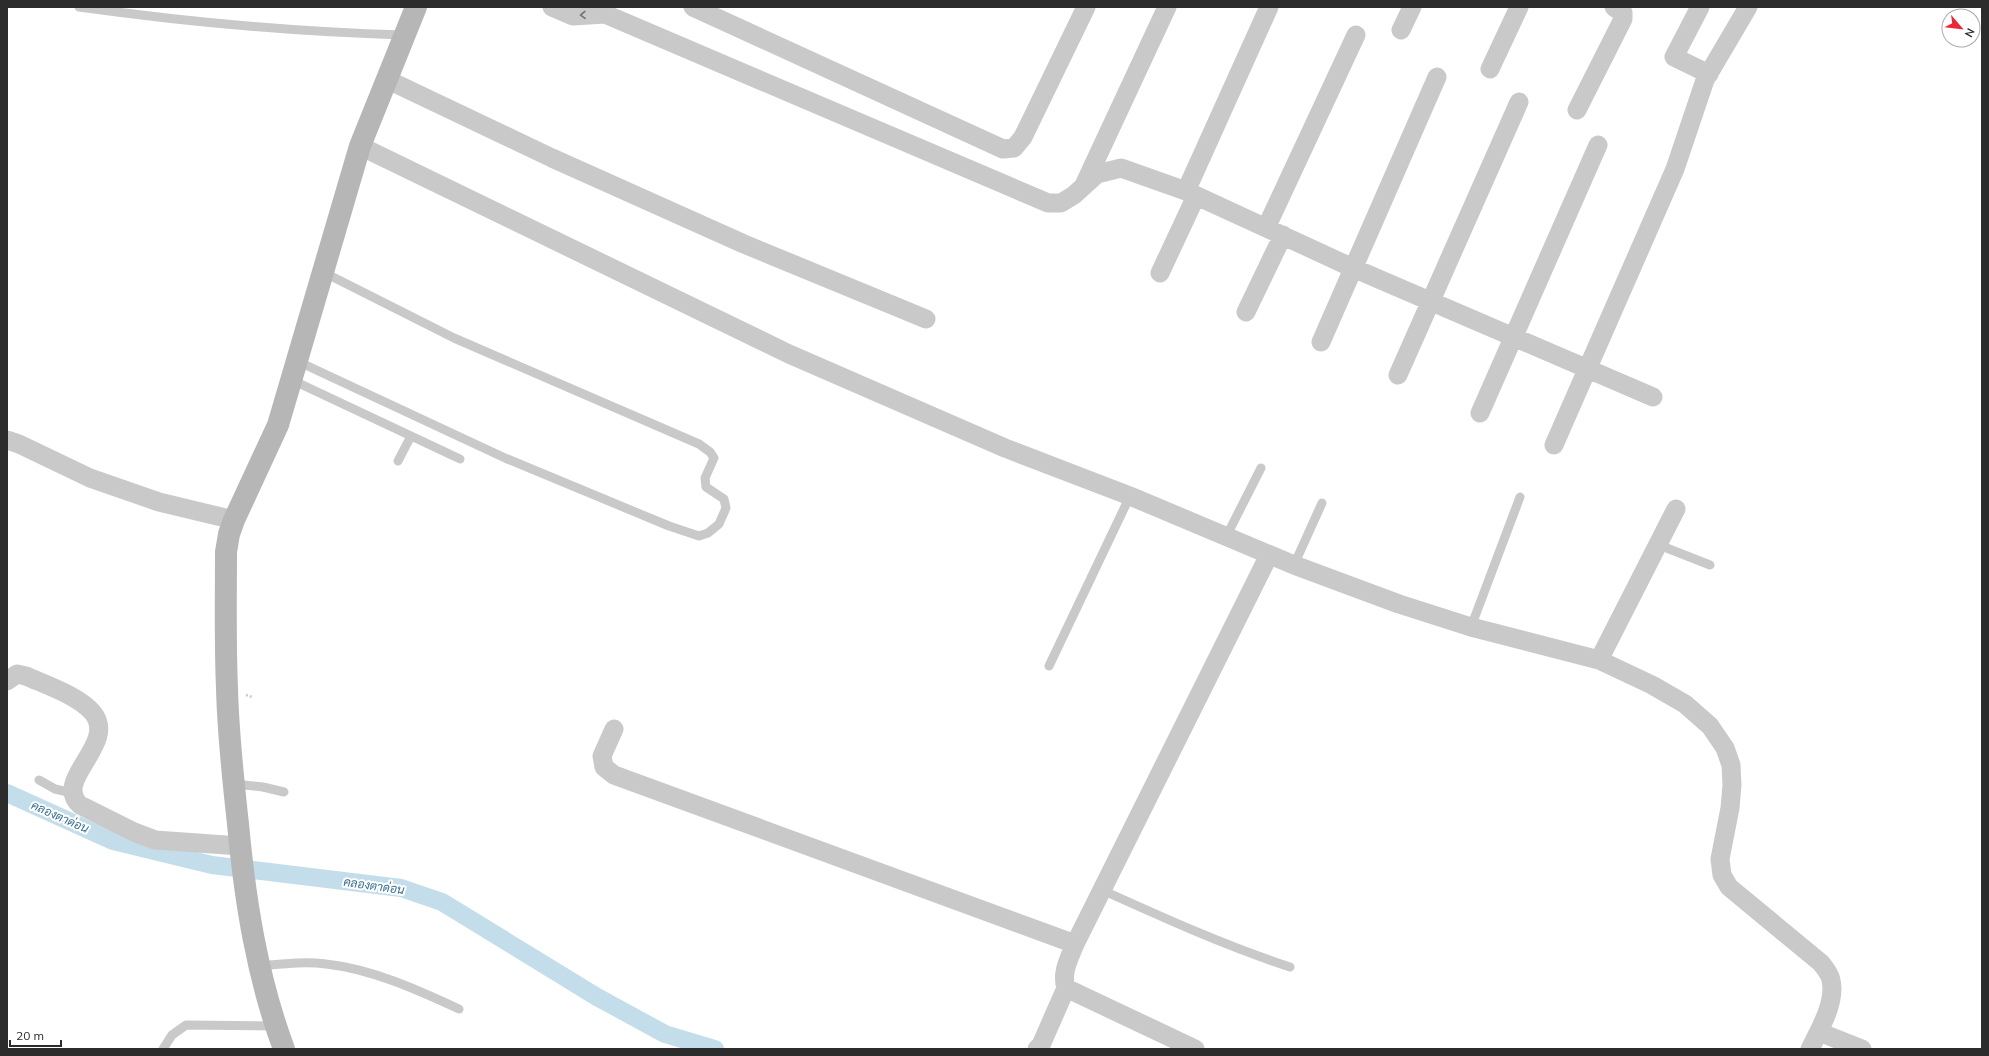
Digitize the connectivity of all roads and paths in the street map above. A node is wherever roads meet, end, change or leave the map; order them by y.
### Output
1 (79, 7) edge
2 (416, 7) edge
3 (552, 7) edge
4 (693, 7) edge
5 (1086, 7) edge
6 (1167, 7) edge
7 (1269, 7) edge
8 (1412, 7) edge
9 (1519, 7) edge
10 (1614, 7) edge
11 (1700, 7) edge
12 (1748, 7) edge
13 (600, 11) edge
14 (1401, 30) dead end
15 (403, 35) junction
16 (1356, 35) dead end
17 (1490, 69) dead end
18 (1709, 74) junction
19 (1438, 77) dead end
20 (386, 79) junction
21 (1519, 102) dead end
22 (1577, 110) dead end
23 (1598, 145) dead end
24 (360, 146) junction
25 (1085, 183) junction
26 (1191, 193) junction
27 (1266, 228) junction
28 (1283, 235) junction
29 (1353, 268) junction
30 (323, 272) junction
31 (1160, 273) dead end
32 (1430, 301) junction
33 (1246, 312) dead end
34 (926, 319) dead end
35 (1513, 337) junction
36 (1321, 342) dead end
37 (1587, 369) junction
38 (295, 370) junction
39 (1398, 375) dead end
40 (1653, 397) dead end
41 (1480, 413) dead end
42 (411, 436) junction
43 (7, 440) edge
44 (1554, 445) dead end
45 (460, 459) dead end
46 (398, 461) dead end
47 (1261, 468) dead end
48 (1130, 496) junction
49 (1520, 497) dead end
50 (1322, 503) dead end
51 (1676, 509) dead end
52 (234, 520) junction
53 (1226, 537) junction
54 (1659, 544) junction
55 (1269, 555) junction
56 (1294, 565) junction
57 (1710, 565) dead end
58 (1471, 627) junction
59 (1599, 660) junction
60 (1049, 666) dead end
61 (7, 681) edge
62 (614, 729) dead end
63 (39, 780) dead end
64 (234, 784) junction
65 (284, 792) dead end
66 (72, 793) junction
67 (240, 852) junction
68 (1102, 890) junction
69 (1075, 944) junction
70 (259, 966) junction
71 (1290, 968) dead end
72 (1066, 988) junction
73 (459, 1009) dead end
74 (275, 1026) junction
75 (1819, 1032) junction
76 (163, 1049) edge
77 (284, 1049) edge
78 (1037, 1049) edge
79 (1195, 1049) edge
80 (1810, 1049) edge
81 (1862, 1049) edge

1 - 15 lane
2 - 15 street
13 -> 3 street
4 - 5 street
6 - 25 street
7 - 26 street
8 - 14 street
9 - 17 street
10 - 22 street
11 - 18 street
12 - 18 street
13 - 25 street
15 - 20 street
16 - 27 street
18 - 37 street
19 - 29 street
20 - 24 street
20 - 34 street
21 - 32 street
23 - 35 street
24 - 30 street
24 - 48 street
25 - 26 street
26 - 27 street
26 - 31 street
27 - 28 street
28 - 29 street
28 - 33 street
29 - 32 street
29 - 36 street
30 - 38 street
30 - 38 lane
32 - 35 street
32 - 39 street
35 - 37 street
35 - 41 street
37 - 40 street
37 - 44 street
38 - 42 lane
38 - 52 street
42 - 45 lane
42 - 46 lane
43 - 52 street
47 - 53 lane
48 - 53 street
48 - 60 lane
49 - 58 lane
50 - 56 lane
51 - 54 street
52 - 64 street
53 - 55 street
54 - 57 lane
54 - 59 street
55 - 56 street
55 - 68 street
56 - 58 street
58 - 59 street
59 - 75 street
61 - 66 street
62 - 69 street
63 - 66 lane
64 - 65 lane
64 - 67 street
66 - 67 street
67 - 70 street
68 - 69 street
68 - 71 lane
69 - 72 street
70 - 73 lane
70 - 74 street
72 - 78 street
72 - 79 street
74 - 76 lane
74 - 77 street
75 - 80 street
75 - 81 street

